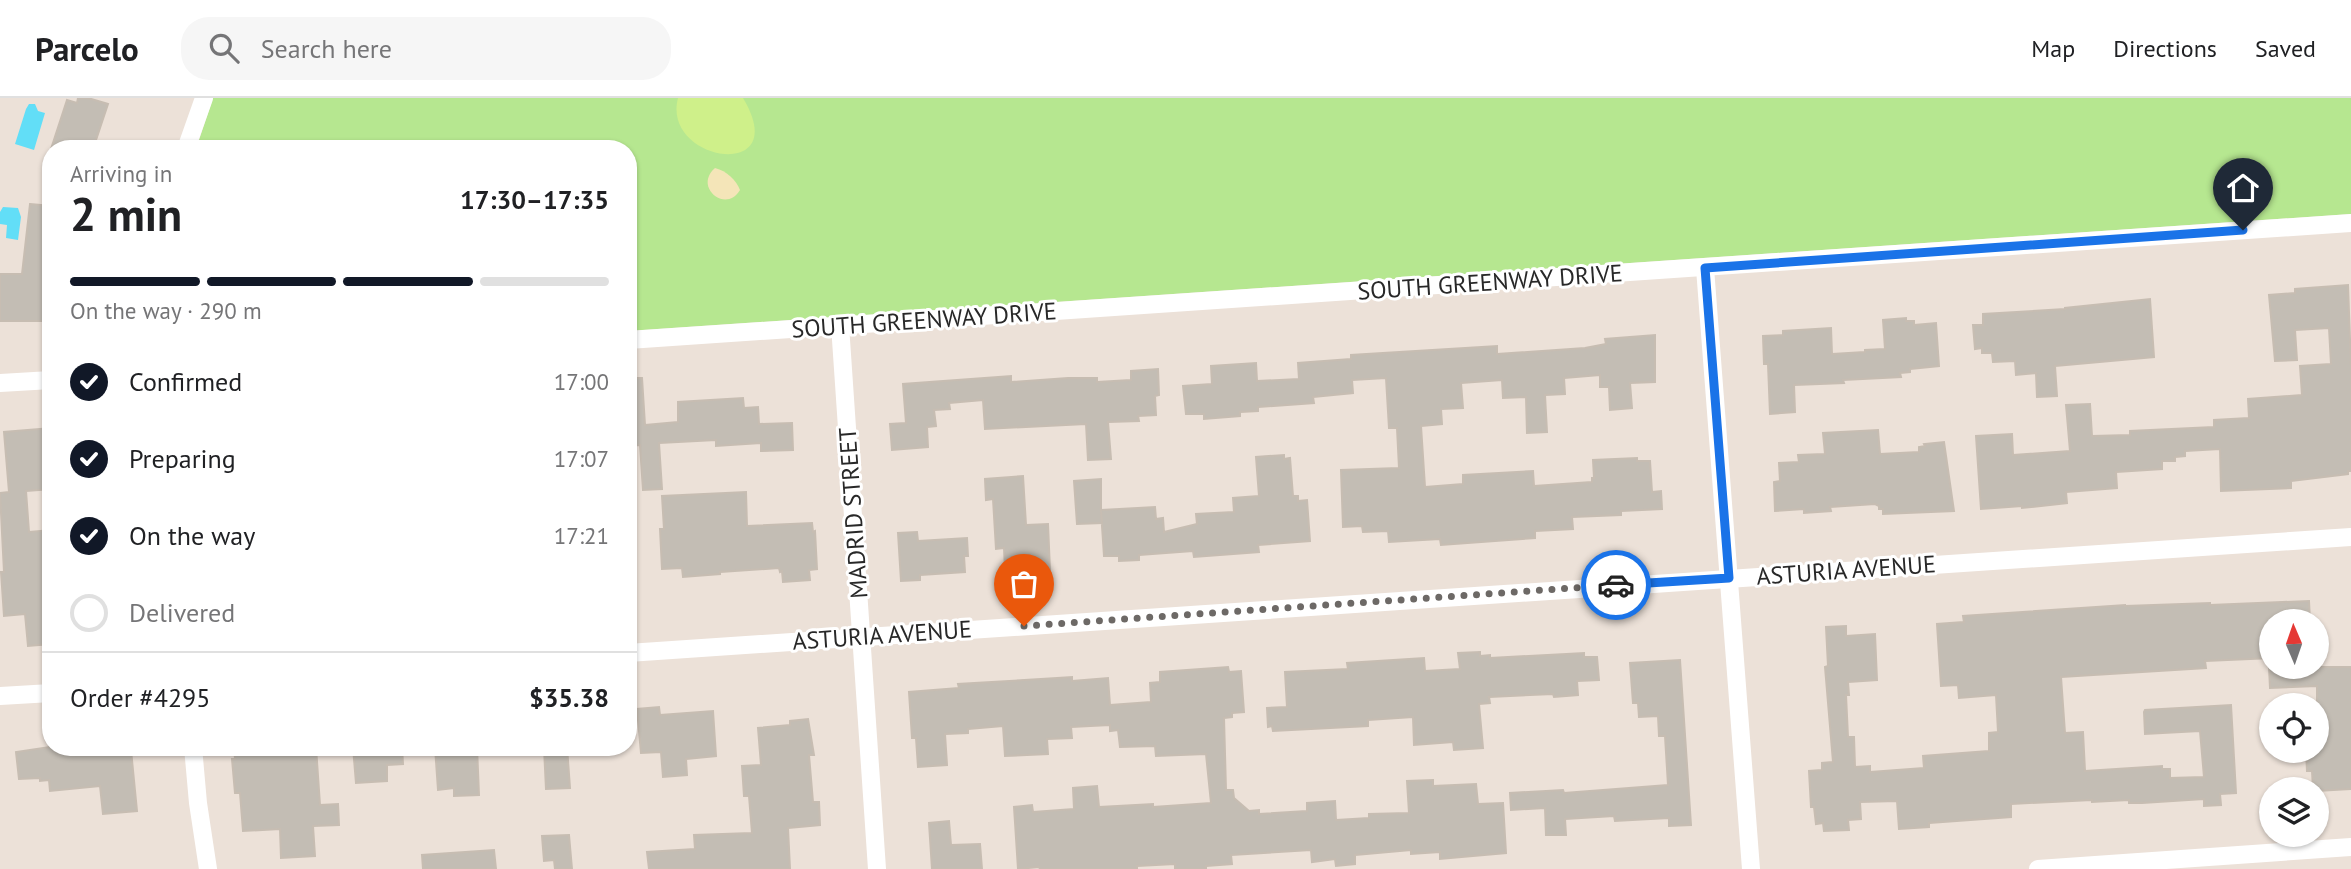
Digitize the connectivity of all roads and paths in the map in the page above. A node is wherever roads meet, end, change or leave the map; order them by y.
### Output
1 (204, 98) edge
2 (189, 140) edge
3 (2351, 223) edge
4 (1705, 268) junction
5 (840, 326) junction
6 (637, 339) edge
7 (42, 381) edge
8 (0, 383) edge
9 (2351, 537) edge
10 (1729, 578) junction
11 (861, 637) junction
12 (637, 652) edge
13 (42, 694) edge
14 (0, 696) edge
15 (194, 756) edge
16 (2351, 847) edge
17 (208, 869) edge
18 (877, 869) edge
19 (1751, 869) edge
20 (2038, 869) edge

1 - 2 street
3 - 4 street, SOUTH GREENWAY DRIVE
4 - 5 street, SOUTH GREENWAY DRIVE
4 - 10 street
5 - 6 street, SOUTH GREENWAY DRIVE
5 - 11 street, MADRID STREET
7 - 8 street
9 - 10 street, ASTURIA AVENUE
10 - 11 street, ASTURIA AVENUE
10 - 19 street
11 - 12 street, ASTURIA AVENUE
11 - 18 street, MADRID STREET
13 - 14 street
15 - 17 street
16 - 20 street

